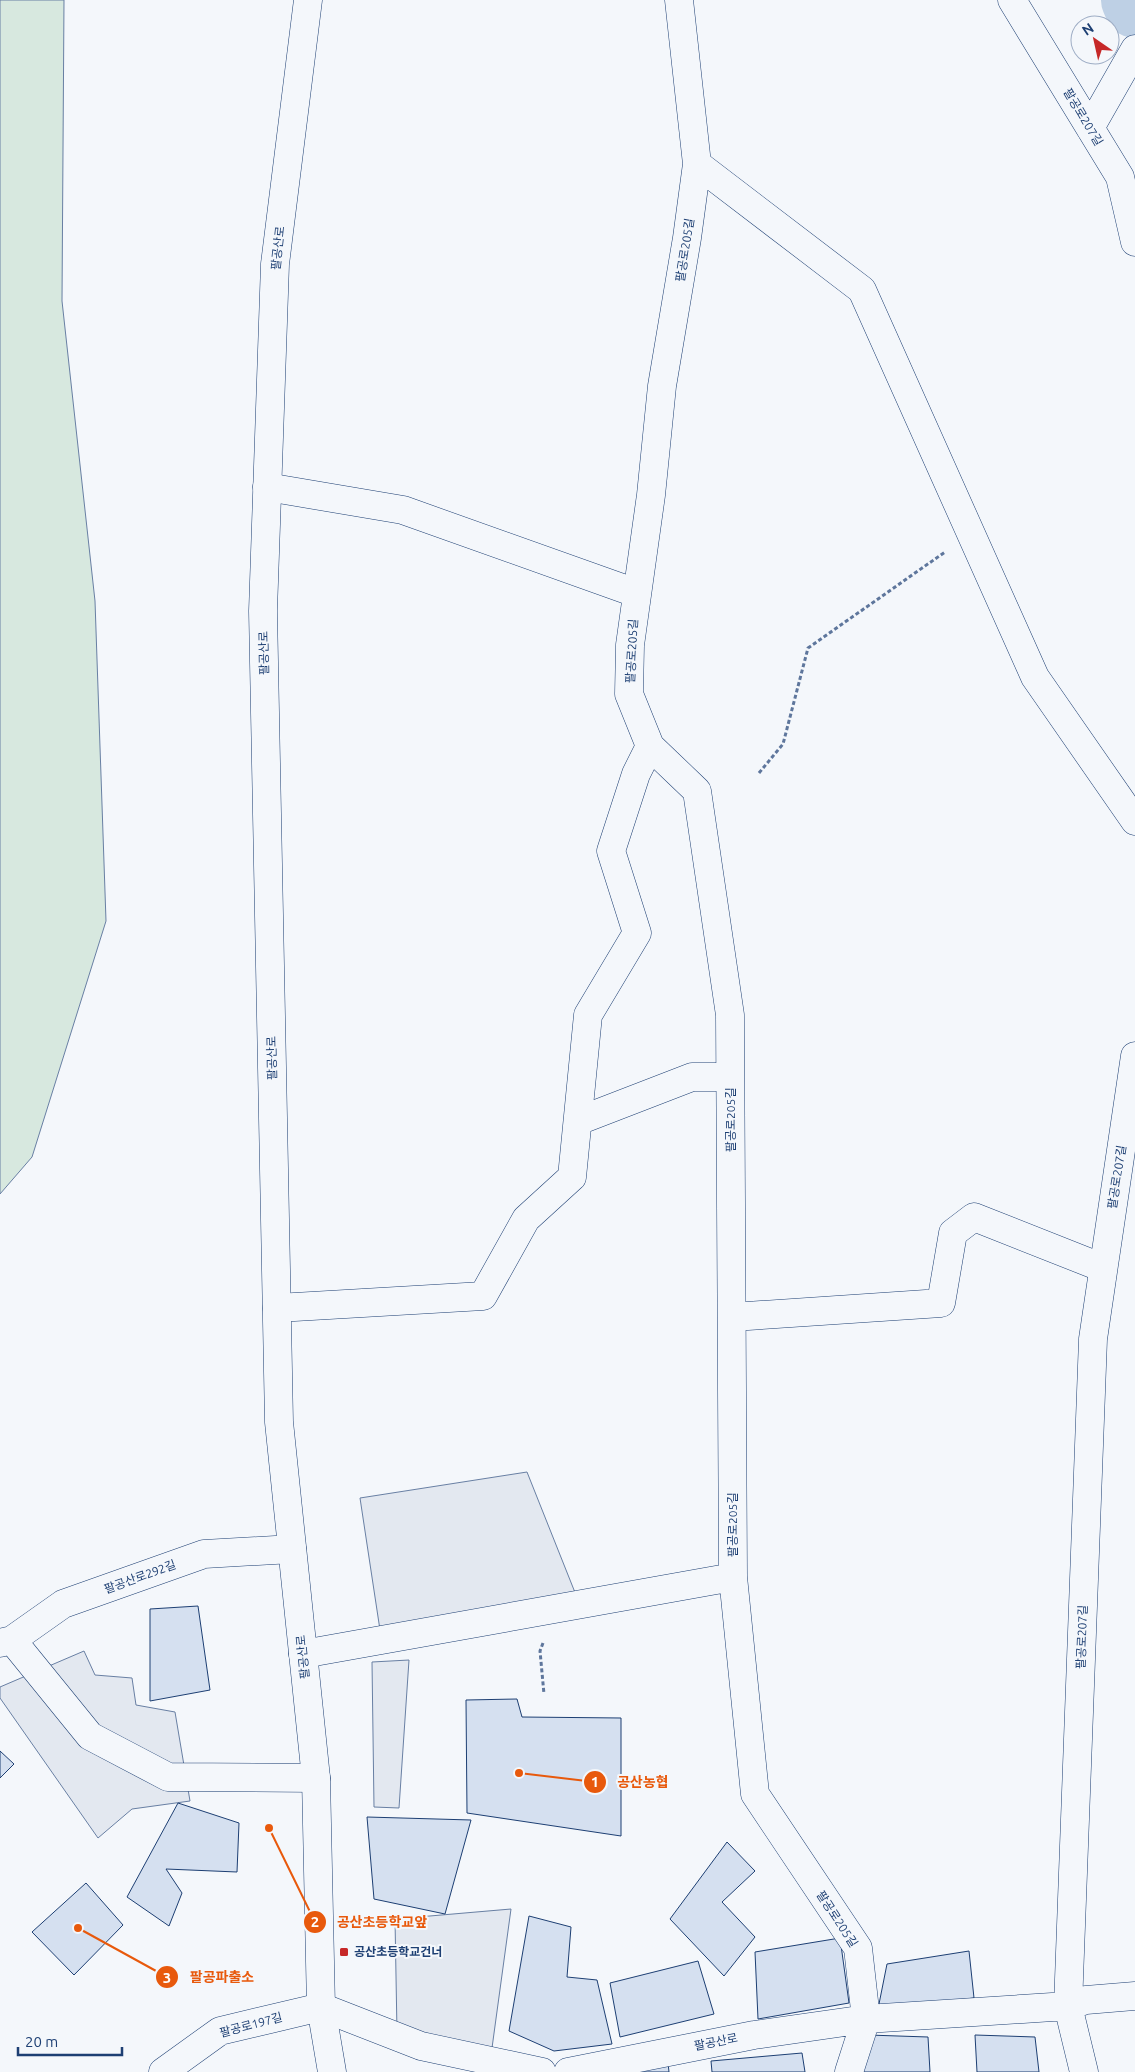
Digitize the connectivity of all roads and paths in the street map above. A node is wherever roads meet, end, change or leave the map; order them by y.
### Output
1 (308, 0) edge
2 (679, 0) edge
3 (1012, 0) edge
4 (1135, 49) edge
5 (1090, 128) junction
6 (697, 164) junction
7 (1135, 242) edge
8 (267, 487) junction
9 (972, 533) junction
10 (636, 593) junction
11 (650, 746) junction
12 (759, 773) dead end
13 (1135, 821) edge
14 (1135, 1056) edge
15 (730, 1076) junction
16 (578, 1121) junction
17 (1103, 1268) junction
18 (277, 1308) junction
19 (732, 1316) junction
20 (292, 1549) junction
21 (733, 1577) junction
22 (552, 1609) junction
23 (6, 1642) edge
24 (303, 1654) junction
25 (544, 1694) dead end
26 (316, 1778) junction
27 (1135, 1996) edge
28 (1077, 2003) junction
29 (321, 2007) junction
30 (866, 2019) junction
31 (163, 2072) edge
32 (332, 2072) edge
33 (542, 2072) edge
34 (568, 2072) edge
35 (849, 2072) edge
36 (1084, 2072) edge

1 - 8 street, 팔공산로
2 - 6 street, 팔공로205길
3 - 5 street, 팔공로207길
4 - 5 street
5 - 7 street, 팔공로207길
6 - 9 street
6 - 10 street, 팔공로205길
8 - 10 street
8 - 18 street, 팔공산로
9 - 12 path
9 - 13 street
10 - 11 street, 팔공로205길
11 - 15 street, 팔공로205길
11 - 16 street
14 - 17 street, 팔공로207길
15 - 16 street
15 - 19 street, 팔공로205길
16 - 18 street
17 - 19 street
17 - 28 street, 팔공로207길
18 - 20 street, 팔공산로
19 - 21 street, 팔공로205길
20 - 23 street, 팔공산로292길
20 - 24 street, 팔공산로
21 - 22 street
21 - 30 street, 팔공로205길
22 - 24 street
22 - 25 path
23 - 26 street
24 - 26 street, 팔공산로
26 - 29 street, 팔공산로
27 - 28 street, 팔공산로
28 - 30 street, 팔공산로
28 - 36 street, 팔공로207길
29 - 31 street, 팔공로197길
29 - 32 street, 팔공산로
29 - 33 street
30 - 34 street, 팔공산로
30 - 35 street, 팔공로205길

